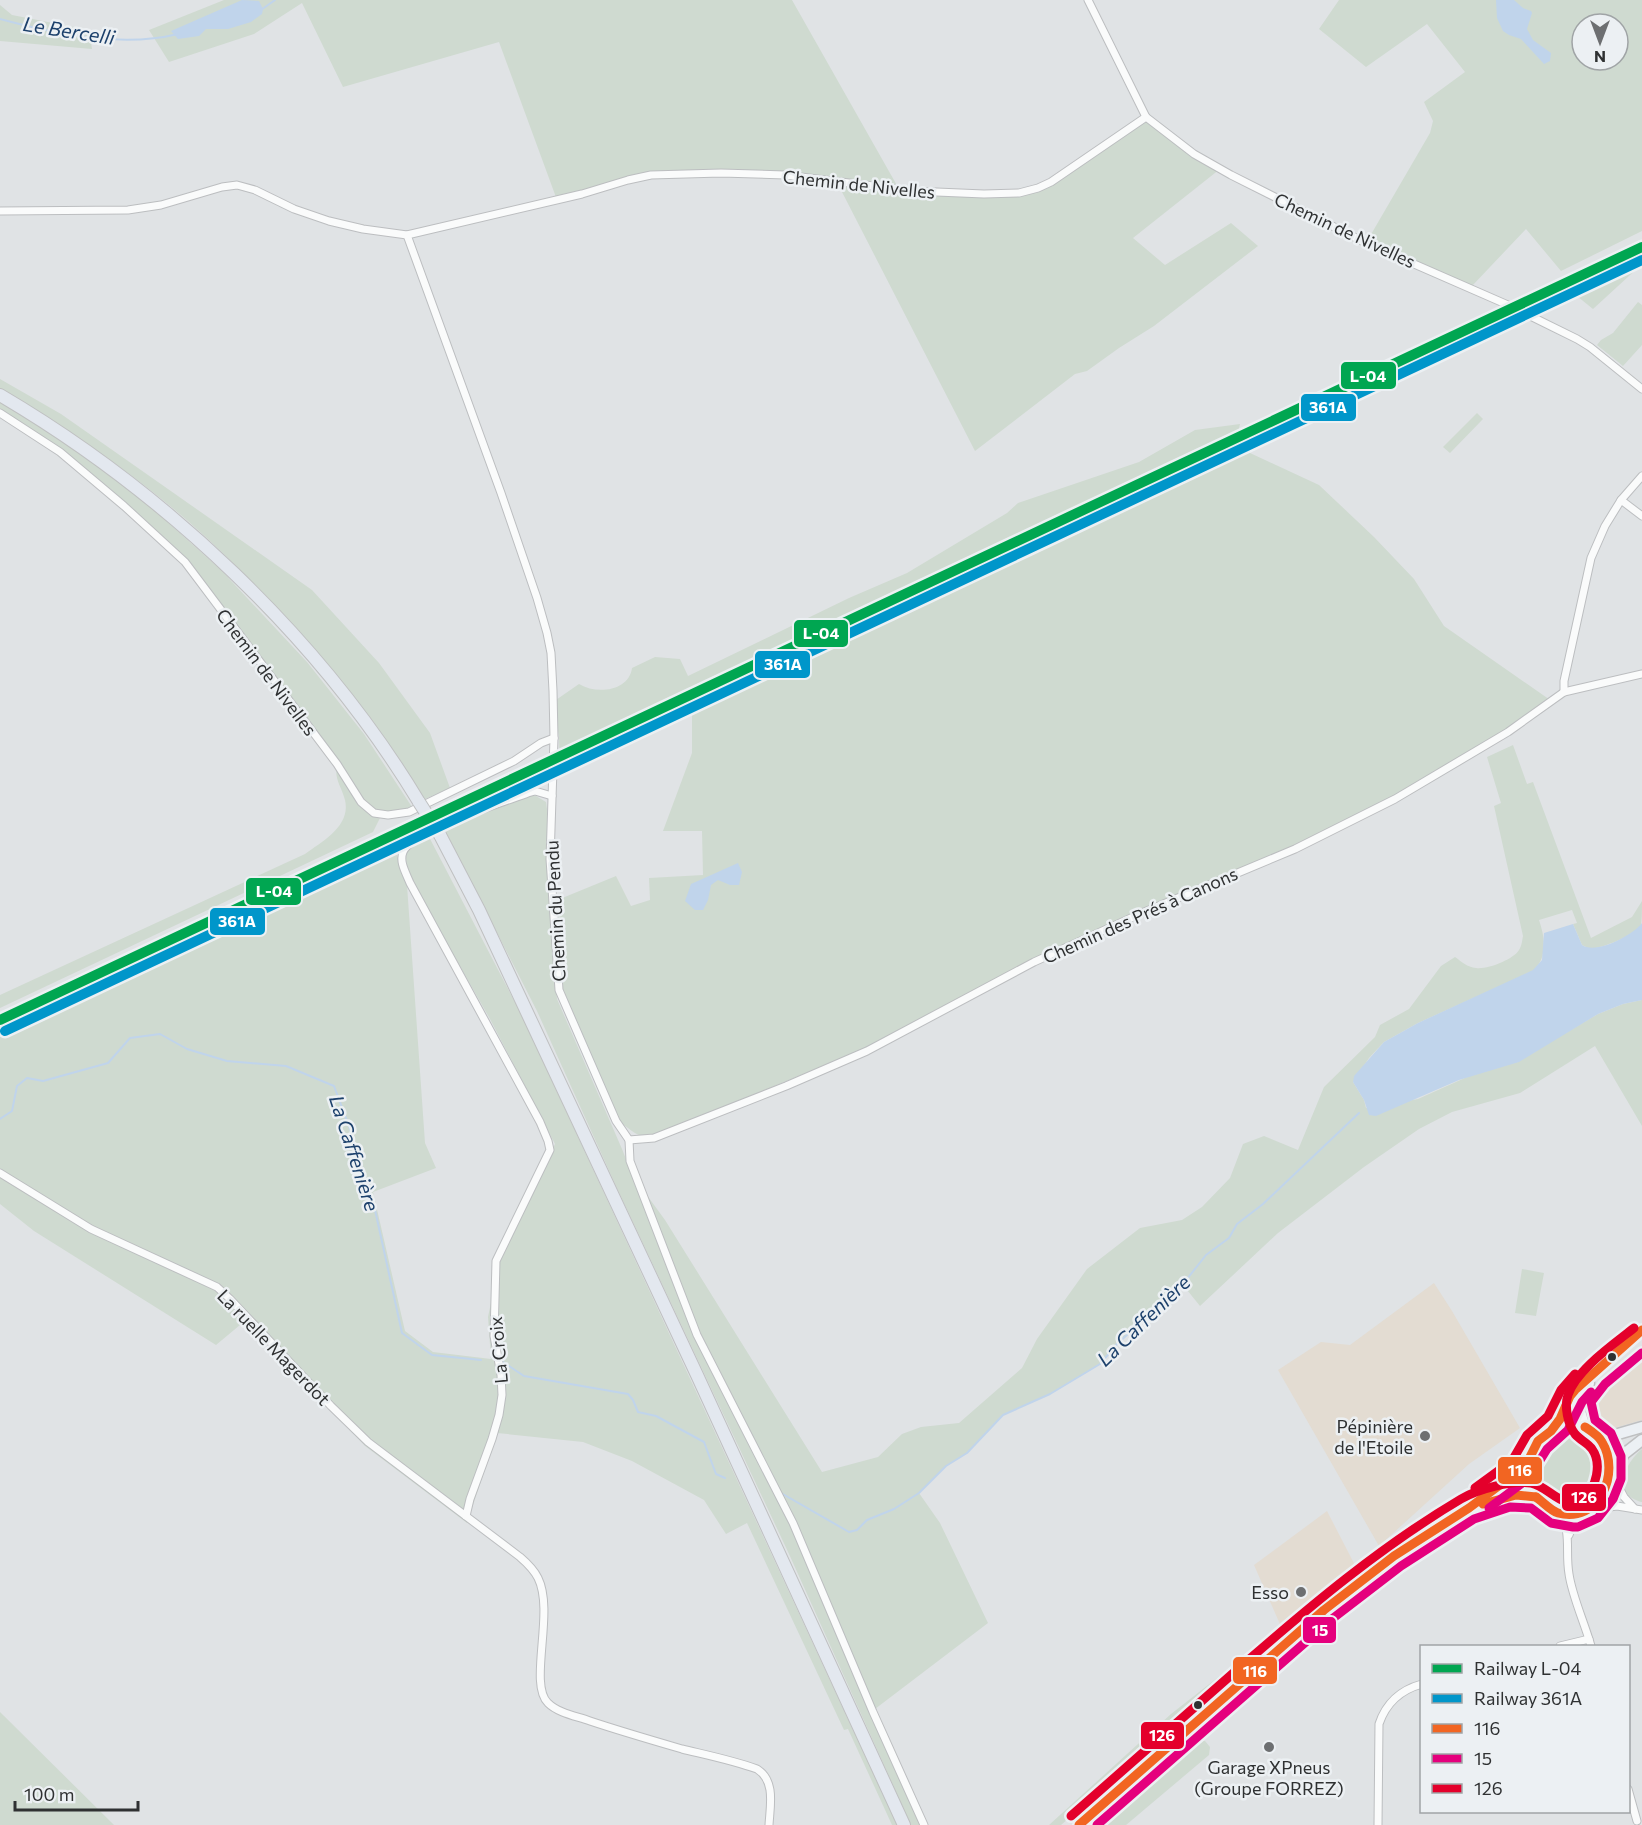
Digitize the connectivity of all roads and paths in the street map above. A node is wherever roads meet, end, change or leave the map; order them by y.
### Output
1 (1088, 0) edge
2 (1146, 117) junction
3 (0, 211) edge
4 (407, 235) junction
5 (1642, 389) edge
6 (0, 395) edge
7 (0, 413) edge
8 (1642, 476) edge
9 (1621, 500) junction
10 (1642, 516) edge
11 (1642, 674) edge
12 (1564, 692) junction
13 (554, 738) junction
14 (552, 796) junction
15 (629, 1140) junction
16 (0, 1173) edge
17 (1642, 1330) edge
18 (1642, 1337) edge
19 (1585, 1427) junction
20 (1642, 1427) edge
21 (1551, 1431) junction
22 (1600, 1435) junction
23 (1642, 1440) edge
24 (1529, 1459) junction
25 (1617, 1467) junction
26 (1616, 1482) junction
27 (1536, 1497) junction
28 (1469, 1509) junction
29 (1595, 1509) junction
30 (1639, 1510) edge
31 (1560, 1513) junction
32 (1579, 1514) junction
33 (466, 1516) junction
34 (1568, 1538) junction
35 (1590, 1643) edge
36 (1575, 1645) edge
37 (1420, 1685) edge
38 (1630, 1793) edge
39 (1637, 1821) dead end
40 (769, 1825) edge
41 (904, 1825) edge
42 (924, 1825) edge
43 (1078, 1825) edge
44 (1378, 1825) edge

1 - 2 street
2 - 4 street, Chemin de Nivelles
2 - 5 street, Chemin de Nivelles
3 - 4 street, Chemin de Nivelles
4 - 13 street, Chemin du Pendu
6 - 41 highway, bridge
7 - 13 street, Chemin de Nivelles
8 - 9 street
9 - 10 street
9 - 12 street
11 - 12 street, Chemin des Prés à Canons
12 - 15 street, Chemin des Prés à Canons
13 - 14 street, Chemin du Pendu
14 - 15 street, Chemin du Pendu
14 - 33 street, La Croix
15 - 42 street
16 - 33 street, La ruelle Magerdot
17 - 21 street
18 - 19 street
19 - 21 main road
19 - 22 main road
20 - 22 main road
21 - 24 main road
22 - 25 main road
23 - 25 main road
24 - 27 main road
24 - 28 main road
25 - 26 main road
26 - 29 main road
26 - 30 street
27 - 28 main road
27 - 31 main road
28 - 43 main road
29 - 30 street
29 - 32 main road
31 - 32 main road
31 - 34 street
32 - 34 street
33 - 40 street
34 - 35 street
35 - 36 street
37 - 44 street
38 - 39 street

